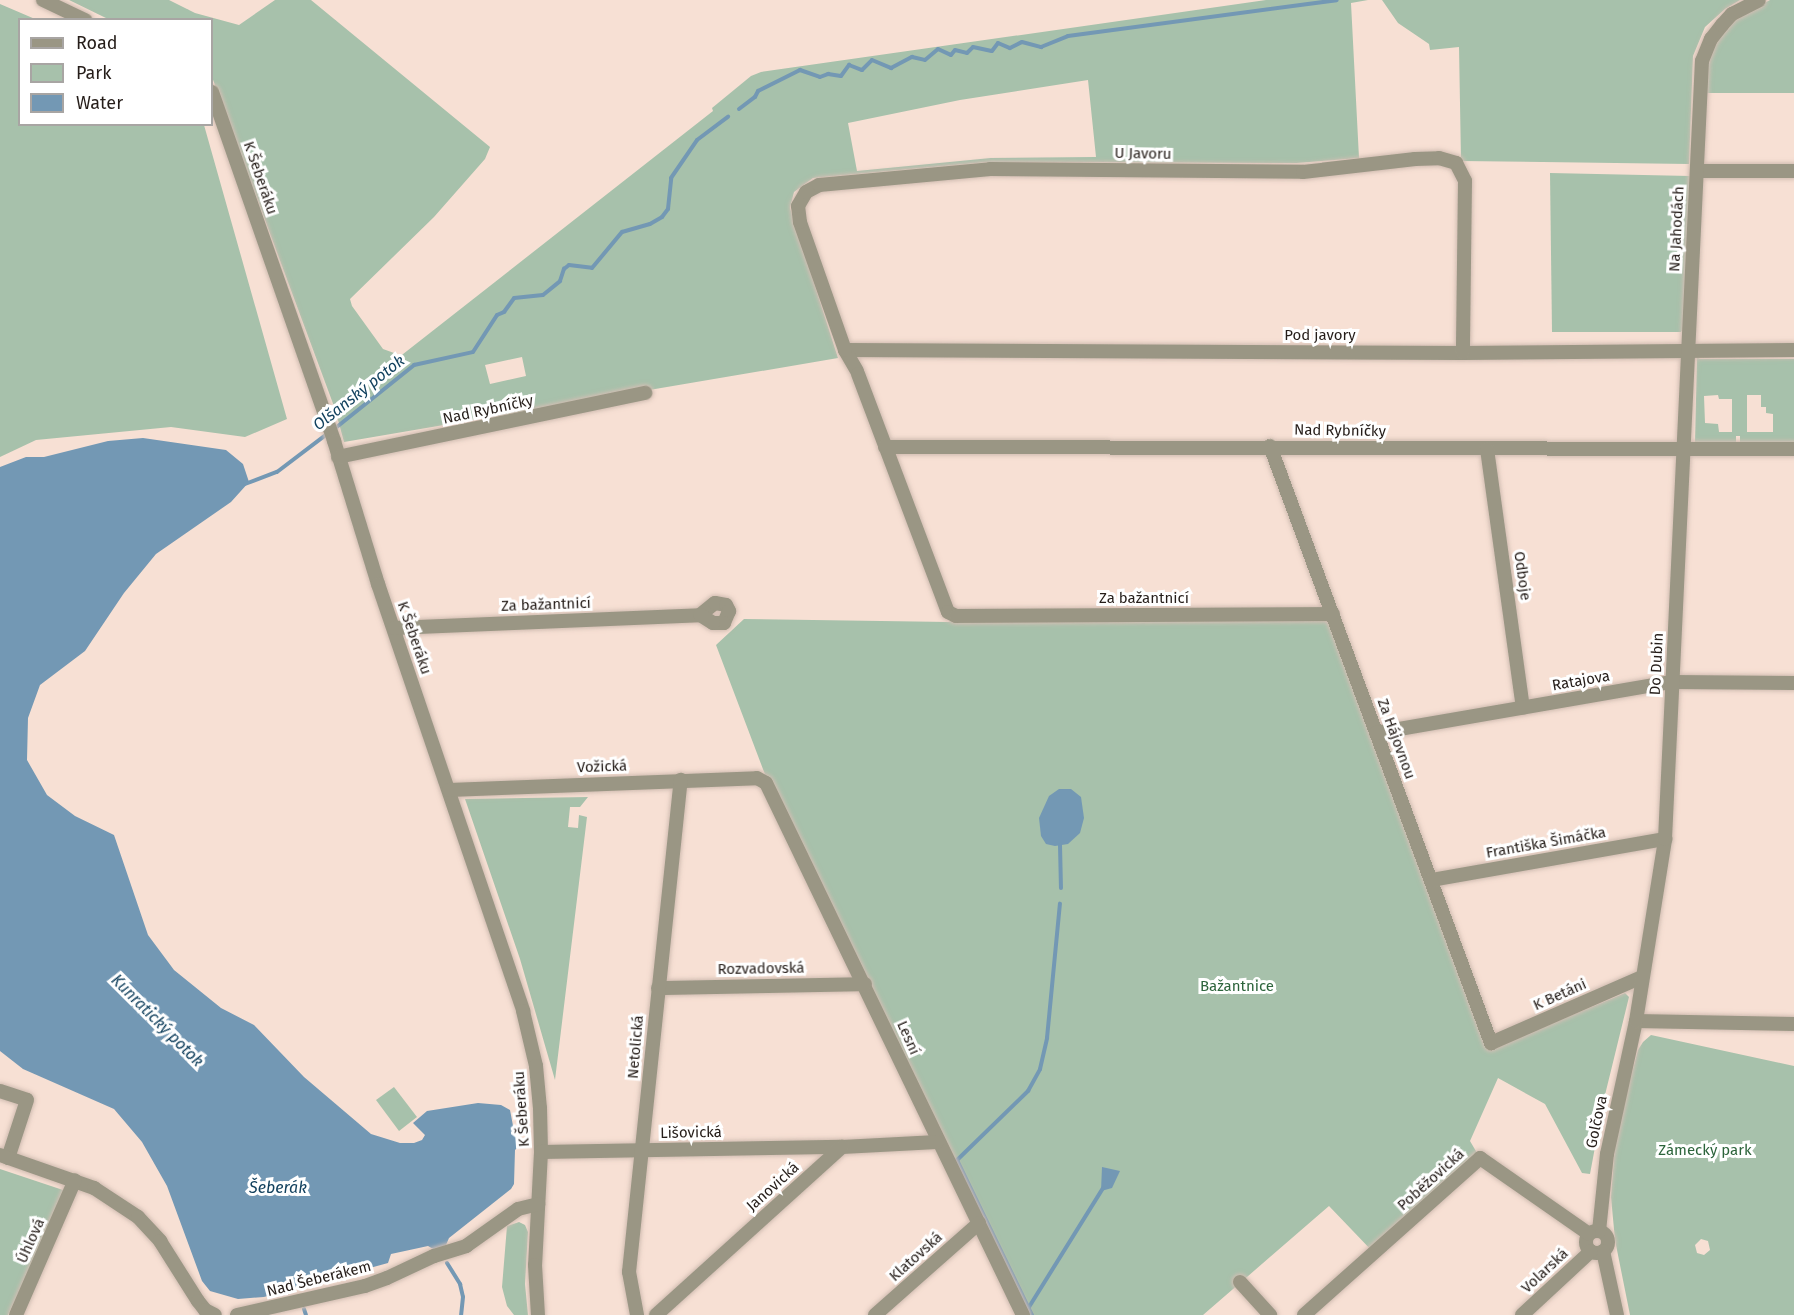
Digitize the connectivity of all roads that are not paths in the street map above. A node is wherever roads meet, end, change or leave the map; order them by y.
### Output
1 (43, 0) edge
2 (1759, 0) edge
3 (81, 18) edge
4 (213, 95) edge
5 (1697, 171) junction
6 (1794, 171) edge
7 (845, 350) junction
8 (1687, 350) junction
9 (1794, 350) edge
10 (1463, 353) junction
11 (645, 393) dead end
12 (1270, 446) junction
13 (885, 447) junction
14 (1487, 449) junction
15 (1683, 449) junction
16 (1794, 449) edge
17 (338, 457) junction
18 (1333, 614) junction
19 (700, 615) dead end
20 (956, 616) joint
21 (394, 628) junction
22 (1672, 682) junction
23 (1794, 683) edge
24 (1523, 708) junction
25 (1376, 733) junction
26 (757, 778) joint
27 (681, 780) junction
28 (449, 790) junction
29 (1665, 839) junction
30 (1432, 880) junction
31 (1642, 977) junction
32 (865, 984) junction
33 (658, 988) junction
34 (1636, 1021) junction
35 (1794, 1024) edge
36 (1491, 1043) joint
37 (0, 1090) edge
38 (937, 1142) junction
39 (842, 1147) junction
40 (643, 1151) junction
41 (541, 1152) junction
42 (4, 1156) edge
43 (75, 1180) junction
44 (538, 1204) junction
45 (979, 1223) junction
46 (1594, 1232) junction
47 (1597, 1251) junction
48 (1239, 1282) dead end
49 (16, 1315) edge
50 (215, 1315) edge
51 (237, 1315) edge
52 (538, 1315) edge
53 (637, 1315) edge
54 (656, 1315) edge
55 (875, 1315) edge
56 (1023, 1315) edge
57 (1270, 1315) edge
58 (1304, 1315) edge
59 (1522, 1315) edge
60 (1617, 1315) edge

1 - 3 street
2 - 5 street
4 - 17 street, K Šeberáku
5 - 6 street, Na Jahodách
5 - 8 street, Na Jahodách
7 - 10 street, Pod javory
7 - 10 street, U Javoru
7 - 13 street, U Javoru
8 - 9 street, Pod javory
8 - 10 street, Pod javory
8 - 15 street, Do Dubin
11 - 17 street, Nad Rybníčky
12 - 13 street, Nad Rybníčky
12 - 14 street, Nad Rybníčky
12 - 18 street, Za Hájovnou
13 - 20 street, U Javoru
14 - 15 street, Nad Rybníčky
14 - 24 street, Odboje
15 - 16 street, Nad Rybníčky
15 - 22 street, Do Dubin
17 - 21 street, K Šeberáku
18 - 20 street, Za bažantnicí
18 - 25 street, Za Hájovnou
19 - 21 street, Za bažantnicí
21 - 28 street, K Šeberáku
22 - 23 street, Ratajova
22 - 24 street, Ratajova
22 - 29 street, Do Dubin
24 - 25 street, Ratajova
25 - 30 street, Za Hájovnou
26 - 27 street, Vožická
26 - 32 street, Lesní
27 - 28 street, Vožická
27 - 33 street, Netolická
28 - 41 street, K Šeberáku
29 - 30 street, Františka Šimáčka
29 - 31 street, Do Dubin
30 - 36 street, Za Hájovnou
31 - 34 street, Golčova
31 - 36 street, K Betáni
32 - 33 street, Rozvadovská
32 - 38 street, Lesní
33 - 40 street, Netolická
34 - 35 street
34 - 46 street, Golčova
37 - 42 street
38 - 39 street
38 - 45 street, Lesní
39 - 40 street, Lišovická
39 - 54 street, Janovická
40 - 41 street, Lišovická
40 - 53 street, Netolická
41 - 44 street, K Šeberáku
42 - 43 street
43 - 49 street, Úhlová
43 - 50 street
44 - 51 street, Nad Šeberákem
44 - 52 street, K Šeberáku
45 - 55 street, Klatovská
45 - 56 street, Lesní
46 - 47 street
46 - 47 street
46 - 58 street, Poběžovická
47 - 59 street, Volarská
47 - 60 street
48 - 57 street

